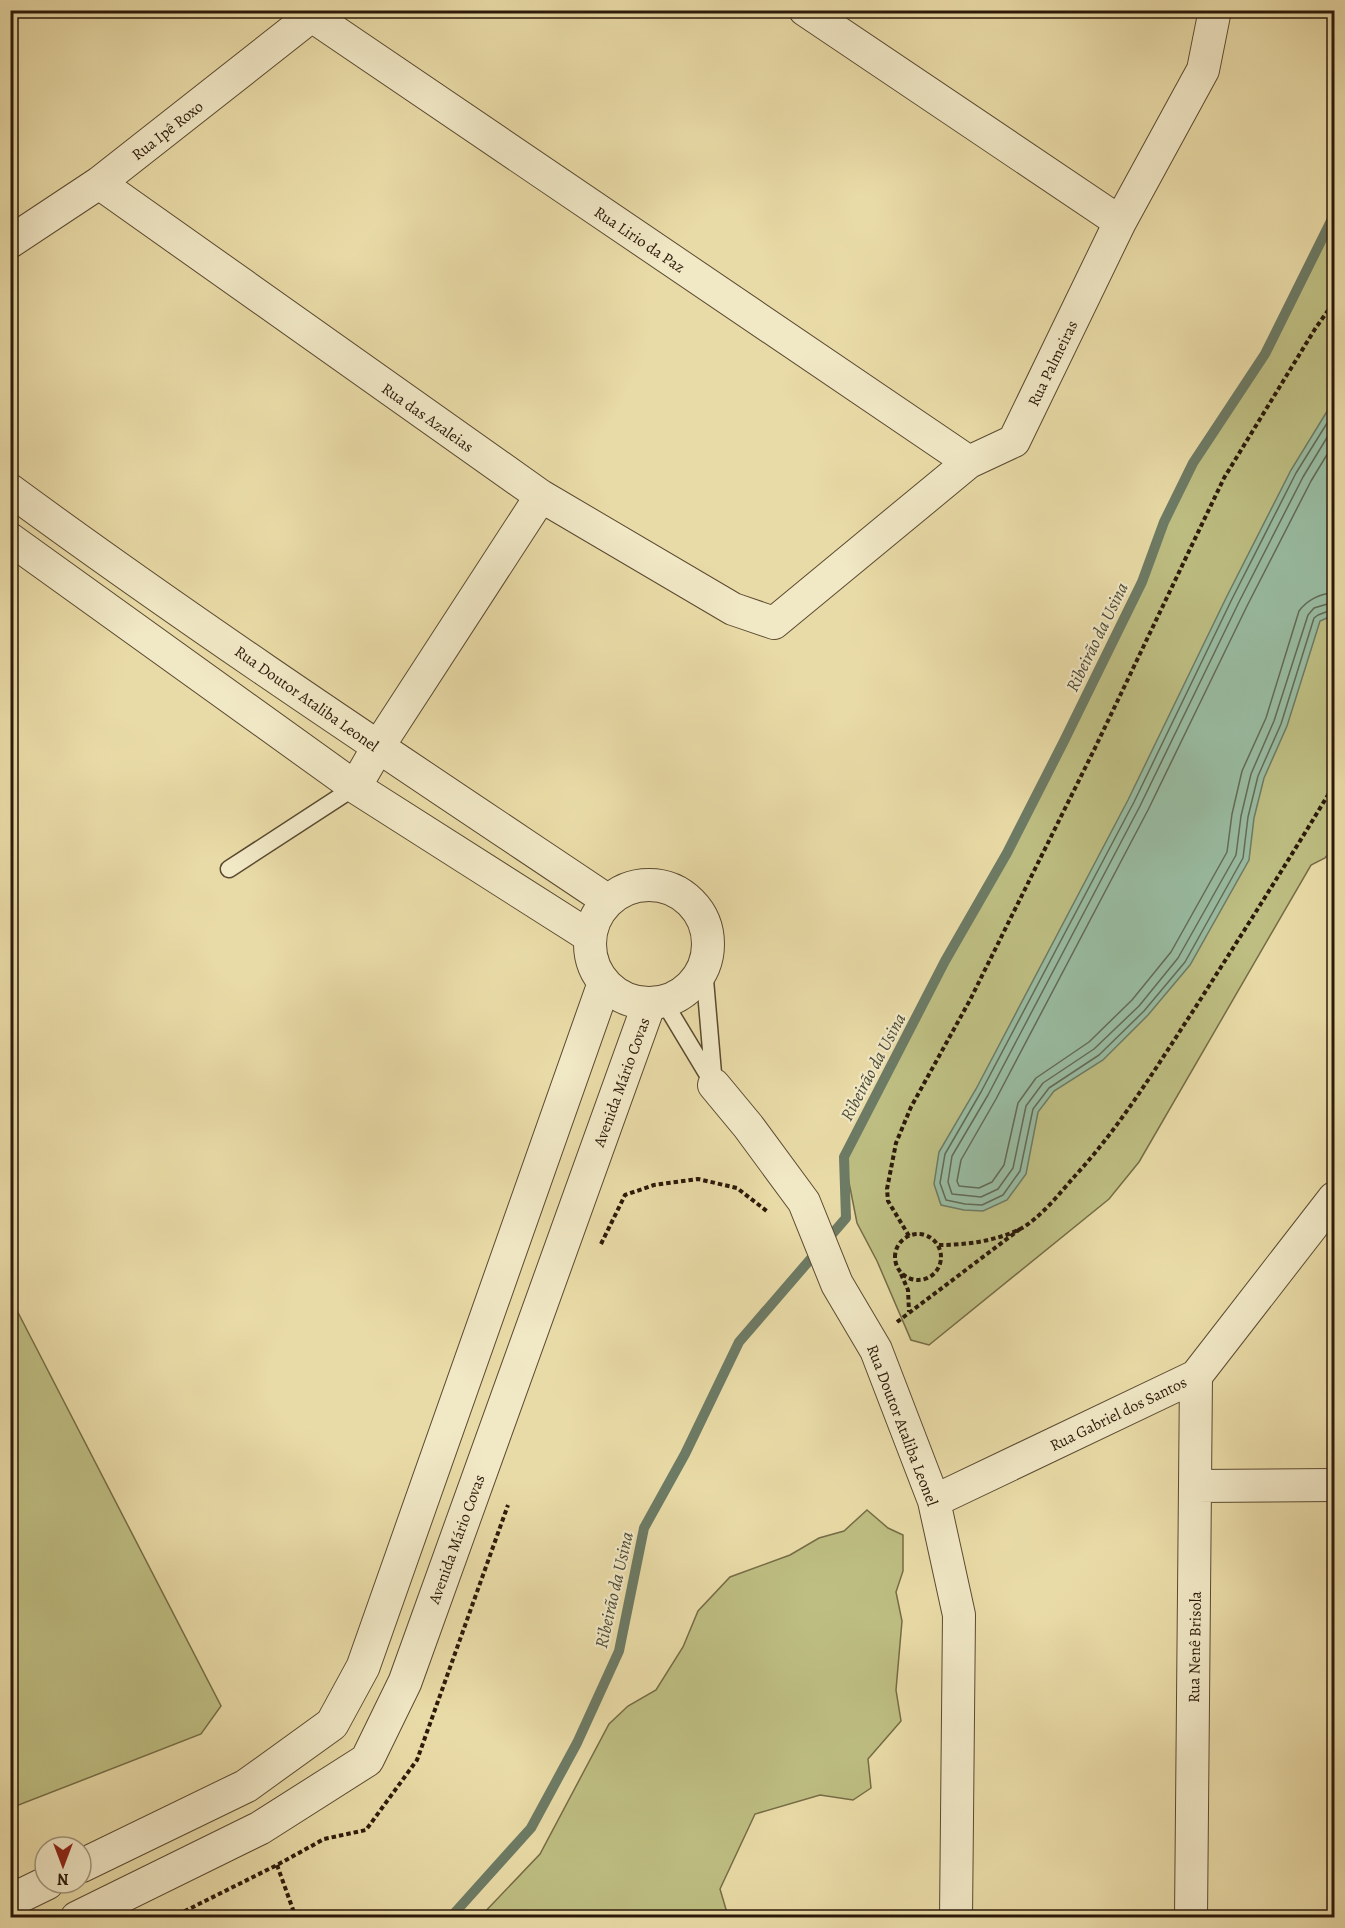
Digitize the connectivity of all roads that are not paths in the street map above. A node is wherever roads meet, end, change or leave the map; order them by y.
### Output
1 (805, 10) edge
2 (1215, 10) edge
3 (315, 13) edge
4 (99, 183) junction
5 (1120, 222) junction
6 (10, 242) edge
7 (969, 462) junction
8 (10, 490) edge
9 (541, 496) junction
10 (10, 539) edge
11 (774, 623) joint
12 (378, 747) junction
13 (355, 787) junction
14 (229, 869) dead end
15 (608, 900) junction
16 (589, 936) junction
17 (704, 968) junction
18 (604, 984) junction
19 (657, 1003) junction
20 (714, 1085) junction
21 (1335, 1198) edge
22 (1196, 1376) junction
23 (1335, 1485) edge
24 (1195, 1486) junction
25 (934, 1501) junction
26 (93, 1860) edge
27 (33, 1890) edge
28 (10, 1901) edge
29 (76, 1917) edge
30 (956, 1917) edge
31 (1191, 1917) edge

1 - 5 street
2 - 5 street, Rua Palmeiras
3 - 4 street, Rua Ipê Roxo
3 - 7 street, Rua Lirio da Paz
4 - 6 street, Rua Ipê Roxo
4 - 9 street, Rua das Azaleias
5 - 7 street, Rua Palmeiras
7 - 11 street, Rua Palmeiras
8 - 12 street, Rua Doutor Ataliba Leonel
9 - 11 street, Rua das Azaleias
9 - 12 street
10 - 13 street
12 - 13 street
12 - 15 street, Rua Doutor Ataliba Leonel
13 - 14 lane
13 - 16 street
15 - 16 street
15 - 17 street
16 - 18 street
17 - 19 street
17 - 20 lane
18 - 19 street
18 - 26 street
19 - 20 lane
19 - 29 street, Avenida Mário Covas
20 - 25 street, Rua Doutor Ataliba Leonel
21 - 22 street, Rua Gabriel dos Santos
22 - 24 street, Rua Nenê Brisola
22 - 25 street, Rua Gabriel dos Santos
23 - 24 street
24 - 31 street, Rua Nenê Brisola
25 - 30 street, Rua Doutor Ataliba Leonel
27 - 28 street

